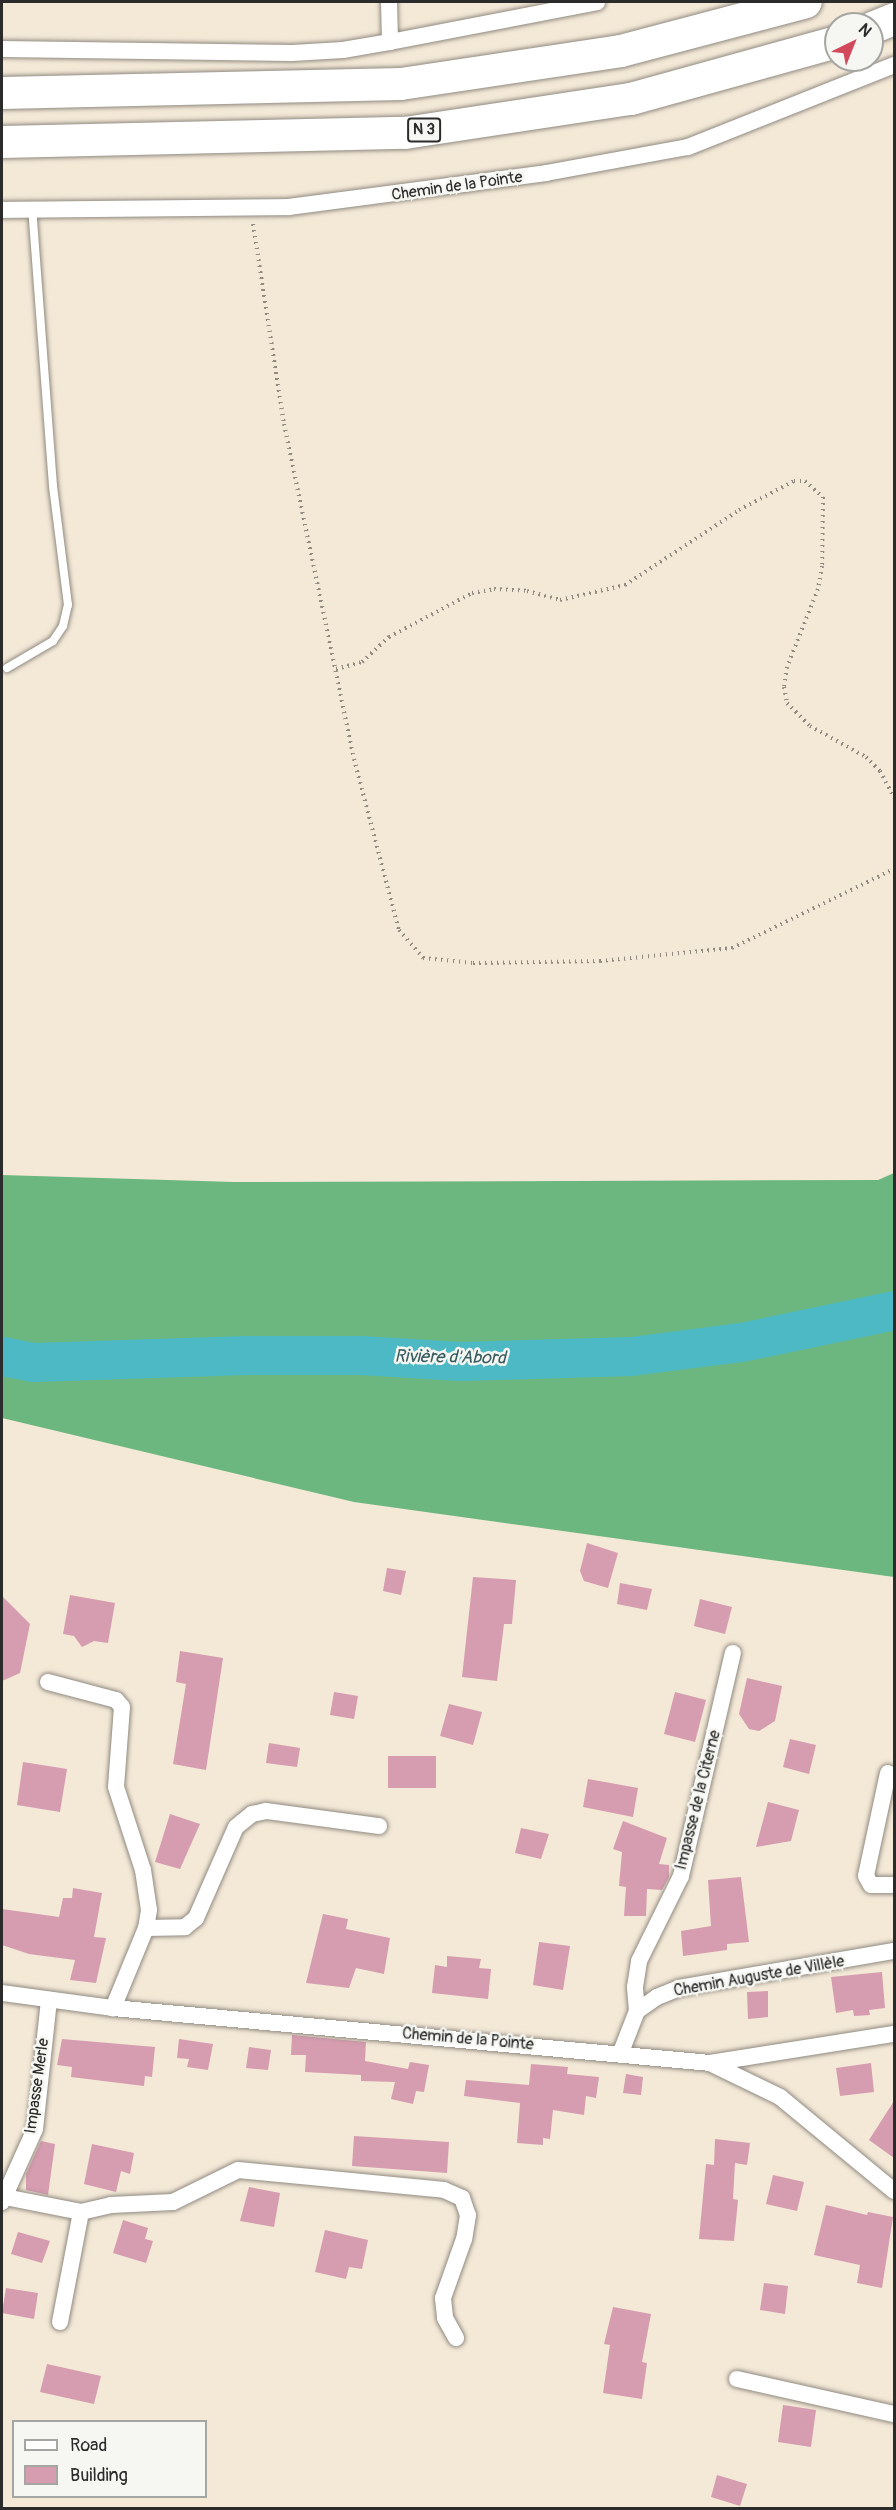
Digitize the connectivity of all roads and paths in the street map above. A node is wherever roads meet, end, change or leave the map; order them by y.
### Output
1 (389, 2) edge
2 (597, 2) edge
3 (806, 2) edge
4 (390, 42) junction
5 (824, 45) edge
6 (2, 49) edge
7 (894, 65) edge
8 (2, 83) edge
9 (330, 87) junction
10 (2, 93) edge
11 (2, 142) edge
12 (250, 208) junction
13 (32, 209) junction
14 (2, 210) edge
15 (7, 668) dead end
16 (336, 669) junction
17 (894, 797) edge
18 (894, 869) edge
19 (733, 1653) dead end
20 (48, 1682) dead end
21 (888, 1773) dead end
22 (379, 1826) dead end
23 (894, 1885) edge
24 (146, 1928) junction
25 (894, 1951) edge
26 (2, 1993) edge
27 (49, 2000) junction
28 (113, 2008) junction
29 (638, 2011) junction
30 (894, 2034) edge
31 (621, 2052) junction
32 (710, 2063) junction
33 (873, 2175) junction
34 (894, 2175) edge
35 (894, 2191) edge
36 (4, 2195) edge
37 (81, 2212) junction
38 (60, 2322) dead end
39 (456, 2338) dead end
40 (737, 2379) dead end
41 (894, 2414) edge

1 - 4 street
2 - 4 street
3 - 9 highway
4 - 6 street
5 - 11 highway, N 3
7 - 12 street, Chemin de la Pointe
8 - 9 highway
9 - 10 highway
12 - 13 street, Chemin de la Pointe
12 - 16 path
13 - 14 street, Chemin de la Pointe
13 - 15 lane
16 - 17 path
16 - 18 path
19 - 29 street, Impasse de la Citerne
20 - 24 street
21 - 23 street
22 - 24 street
24 - 28 street
25 - 29 street, Chemin Auguste de Villèle
26 - 27 street, Chemin de la Pointe
27 - 28 street, Chemin de la Pointe
27 - 36 street, Impasse Merle
28 - 31 street, Chemin de la Pointe
29 - 31 street
30 - 32 street
31 - 32 street, Chemin de la Pointe
32 - 33 street, Chemin de la Pointe
33 - 34 street
33 - 35 street, Chemin de la Pointe
36 - 37 street
37 - 38 street
37 - 39 street
40 - 41 street

